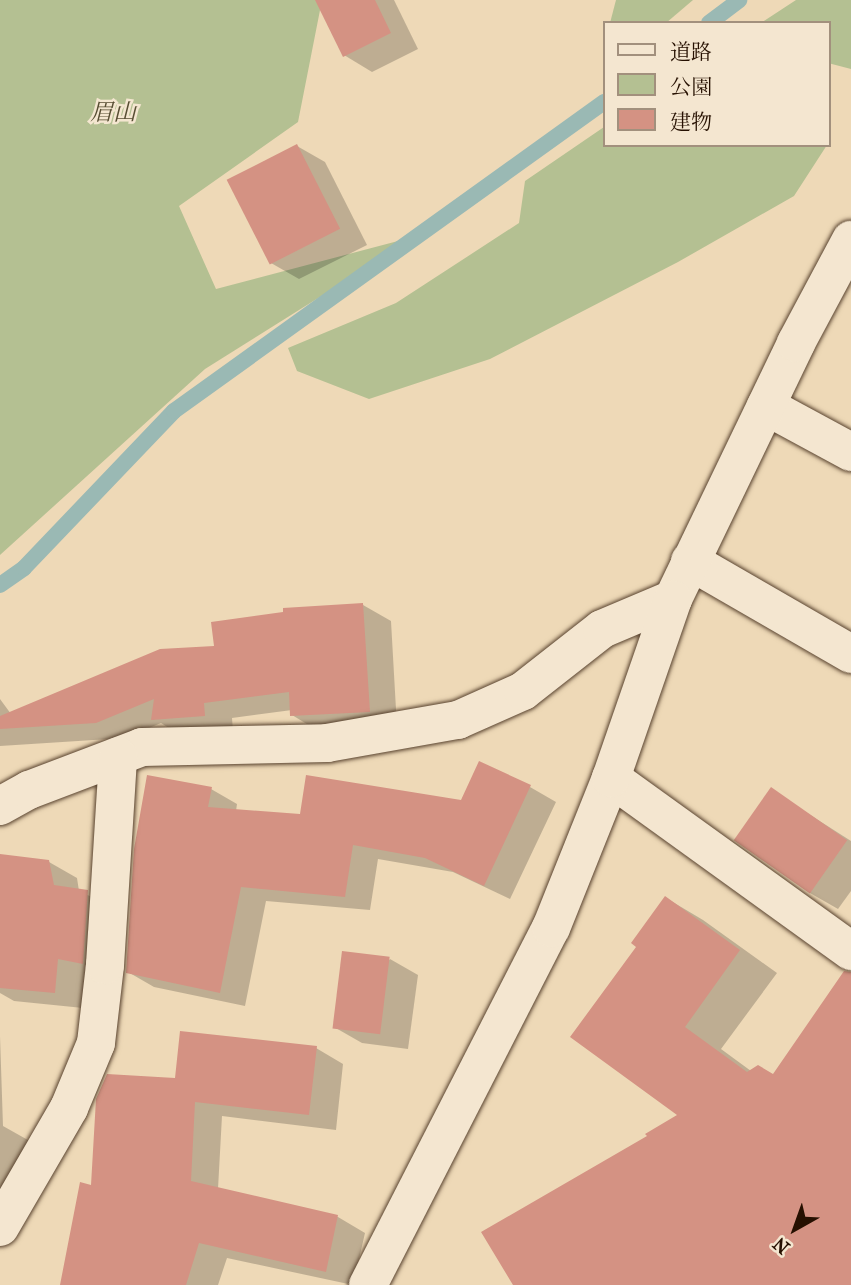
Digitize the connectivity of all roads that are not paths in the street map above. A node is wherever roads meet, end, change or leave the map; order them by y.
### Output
1 (851, 223) edge
2 (847, 257) edge
3 (766, 406) junction
4 (851, 452) edge
5 (690, 561) junction
6 (673, 598) junction
7 (851, 654) edge
8 (118, 756) junction
9 (611, 778) junction
10 (0, 806) edge
11 (851, 951) edge
12 (0, 1227) edge
13 (368, 1285) edge

1 - 2 street
2 - 3 street
3 - 4 street
3 - 5 street
5 - 6 street
5 - 7 street
6 - 8 street
6 - 9 street
8 - 10 street
8 - 12 street
9 - 11 street
9 - 13 street

